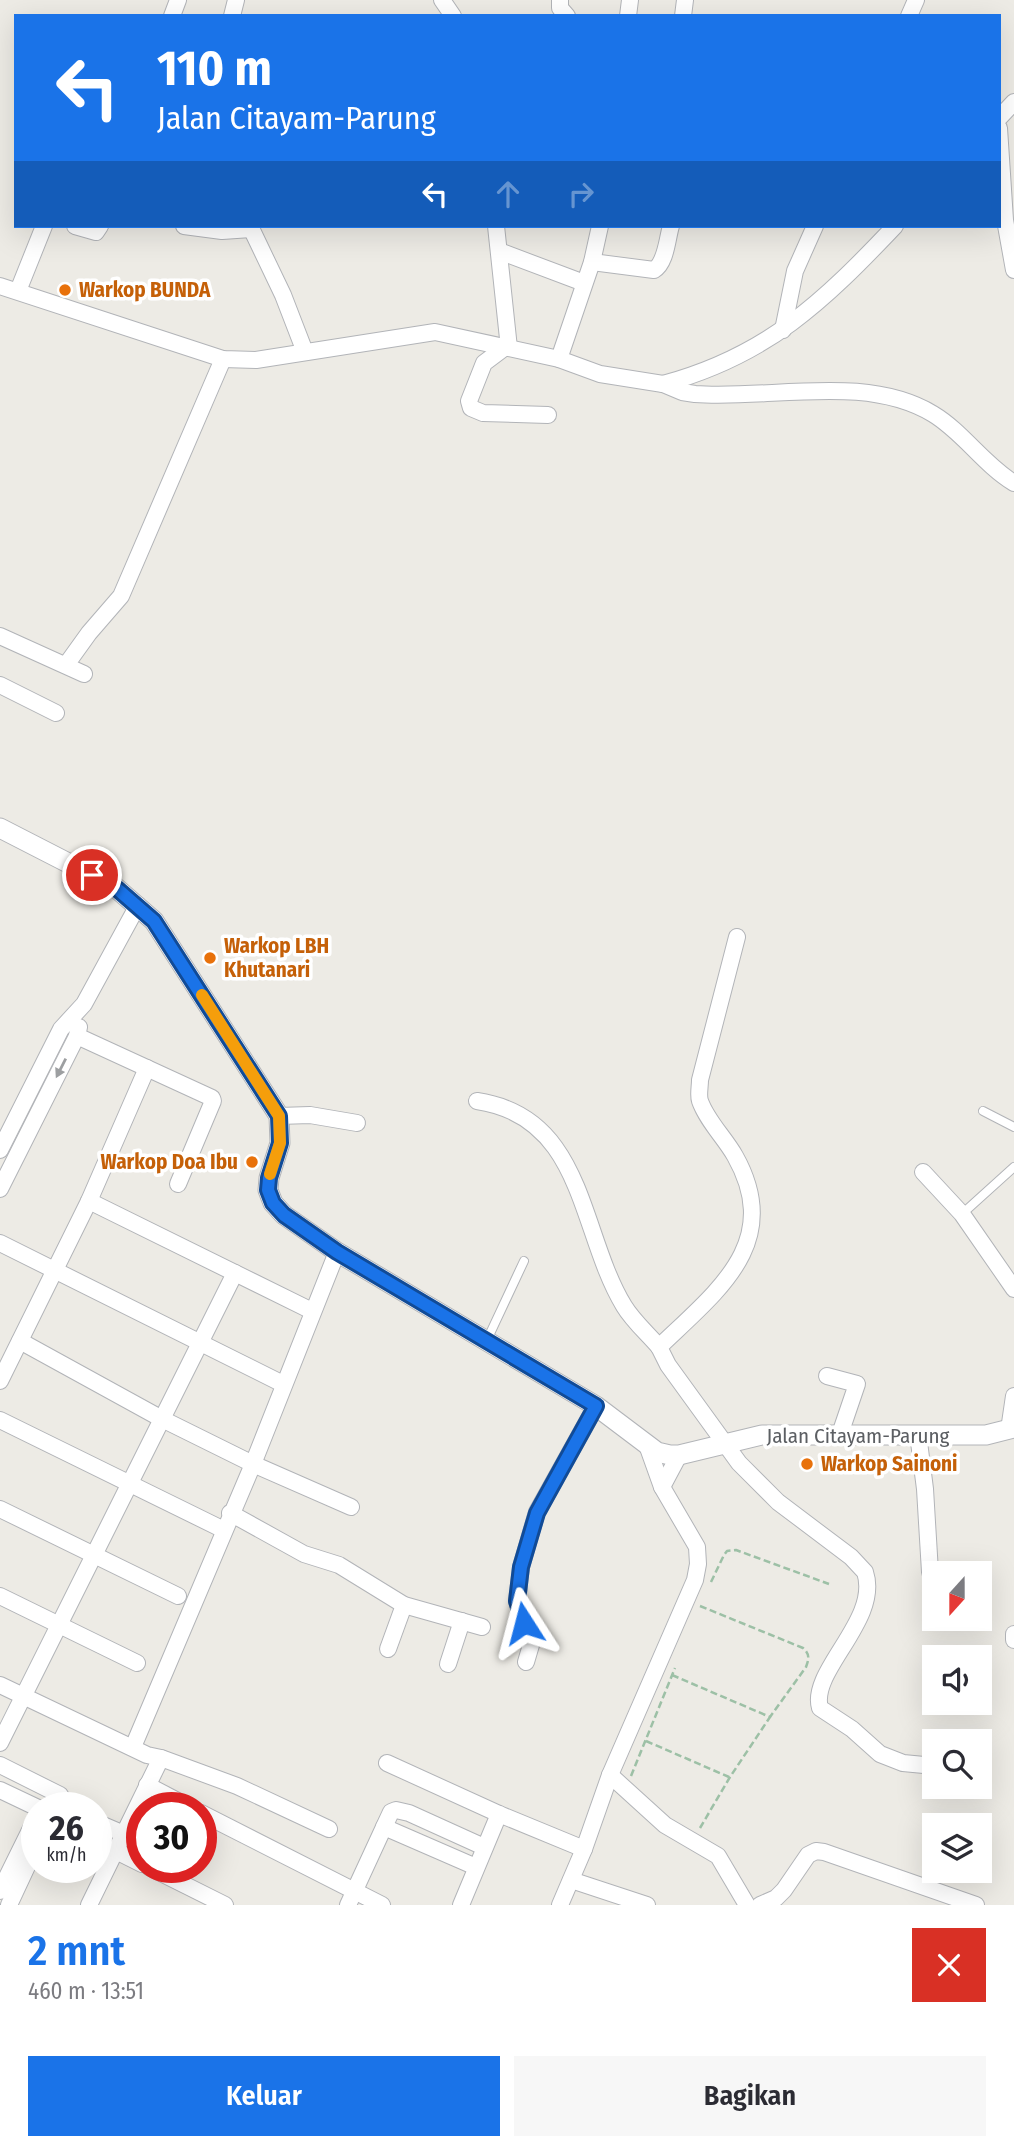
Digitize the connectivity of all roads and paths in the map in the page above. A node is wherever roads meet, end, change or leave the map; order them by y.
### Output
1 (1014, 102) edge
2 (1001, 116) edge
3 (1001, 159) edge
4 (43, 228) edge
5 (81, 228) edge
6 (99, 228) edge
7 (199, 228) edge
8 (244, 228) edge
9 (251, 228) edge
10 (496, 228) edge
11 (597, 228) edge
12 (670, 228) edge
13 (813, 228) edge
14 (893, 228) edge
15 (499, 251) junction
16 (592, 262) junction
17 (1014, 270) edge
18 (584, 283) junction
19 (0, 286) edge
20 (18, 291) junction
21 (783, 330) junction
22 (501, 350) junction
23 (305, 352) junction
24 (223, 359) junction
25 (559, 359) junction
26 (663, 384) junction
27 (548, 415) dead end
28 (1014, 483) edge
29 (0, 636) edge
30 (65, 665) junction
31 (84, 674) dead end
32 (0, 685) edge
33 (56, 713) dead end
34 (0, 828) edge
35 (138, 905) junction
36 (737, 937) dead end
37 (84, 1004) junction
38 (77, 1036) junction
39 (148, 1068) junction
40 (477, 1101) dead end
41 (983, 1111) dead end
42 (279, 1116) junction
43 (357, 1123) dead end
44 (1014, 1127) edge
45 (0, 1150) edge
46 (1014, 1167) edge
47 (923, 1172) dead end
48 (178, 1184) dead end
49 (0, 1189) edge
50 (89, 1201) junction
51 (962, 1214) junction
52 (0, 1243) edge
53 (337, 1252) junction
54 (524, 1261) dead end
55 (54, 1272) junction
56 (235, 1272) junction
57 (1014, 1289) edge
58 (312, 1311) junction
59 (487, 1340) junction
60 (20, 1341) junction
61 (199, 1343) junction
62 (659, 1347) junction
63 (827, 1376) dead end
64 (0, 1381) edge
65 (283, 1384) junction
66 (1014, 1396) edge
67 (596, 1406) junction
68 (162, 1419) junction
69 (0, 1420) edge
70 (1011, 1429) edge
71 (841, 1434) junction
72 (918, 1434) junction
73 (726, 1444) junction
74 (647, 1445) junction
75 (692, 1452) junction
76 (253, 1464) junction
77 (129, 1484) junction
78 (662, 1487) junction
79 (351, 1507) dead end
80 (0, 1509) edge
81 (230, 1513) junction
82 (223, 1530) junction
83 (94, 1555) junction
84 (929, 1561) edge
85 (829, 1584) dead end
86 (710, 1586) dead end
87 (0, 1596) edge
88 (178, 1596) dead end
89 (705, 1596) dead end
90 (404, 1605) junction
91 (462, 1621) junction
92 (59, 1625) junction
93 (482, 1627) dead end
94 (1014, 1634) edge
95 (1014, 1640) edge
96 (388, 1649) dead end
97 (526, 1662) dead end
98 (136, 1663) dead end
99 (448, 1664) dead end
100 (677, 1664) dead end
101 (672, 1675) junction
102 (0, 1685) edge
103 (23, 1697) junction
104 (770, 1717) junction
105 (646, 1741) junction
106 (0, 1744) edge
107 (133, 1747) junction
108 (161, 1758) junction
109 (387, 1763) dead end
110 (0, 1765) edge
111 (922, 1765) edge
112 (610, 1775) junction
113 (730, 1777) junction
114 (147, 1786) junction
115 (626, 1788) junction
116 (0, 1790) edge
117 (44, 1792) edge
118 (159, 1792) edge
119 (21, 1800) edge
120 (499, 1814) junction
121 (217, 1822) edge
122 (384, 1826) junction
123 (112, 1829) edge
124 (330, 1829) dead end
125 (124, 1834) junction
126 (693, 1842) junction
127 (484, 1847) junction
128 (21, 1848) edge
129 (583, 1849) junction
130 (116, 1851) junction
131 (126, 1856) edge
132 (476, 1867) junction
133 (21, 1879) edge
134 (571, 1880) junction
135 (181, 1883) edge
136 (0, 1891) edge
137 (351, 1898) edge
138 (764, 1903) edge
139 (9, 1905) edge
140 (89, 1905) edge
141 (225, 1905) edge
142 (382, 1905) edge
143 (461, 1905) edge
144 (560, 1905) edge
145 (646, 1905) edge
146 (747, 1905) edge
147 (976, 1905) edge

1 - 2 street
3 - 17 street
4 - 20 street
5 - 6 street
7 - 8 street
9 - 23 street
10 - 15 street
11 - 16 street
12 - 16 street
13 - 21 street
14 - 21 street
15 - 18 street
15 - 22 street
16 - 18 street
18 - 25 street
19 - 20 street
20 - 24 street
21 - 26 street
22 - 23 street
22 - 25 street
22 - 27 street
23 - 24 street
24 - 30 street
25 - 26 street
26 - 28 street
29 - 30 street
30 - 31 street
32 - 33 street
34 - 35 street
35 - 37 street
35 - 42 street
36 - 62 street
37 - 38 street
37 - 45 street
38 - 39 street
38 -> 49 street
39 - 48 street
39 - 50 street
40 - 62 street
41 - 44 lane
42 - 43 street
42 - 53 street
46 - 51 lane
47 - 51 street
50 - 55 street
50 - 56 street
51 - 57 street
52 - 55 street
53 - 58 street
53 - 59 street
54 - 59 lane
55 - 60 street
55 - 61 street
56 - 58 street
56 - 61 street
58 - 65 street
59 - 67 street
60 - 64 street
60 - 68 street
61 - 65 street
61 - 68 street
62 - 73 street
63 - 71 street
65 - 76 street
66 - 70 street
67 - 74 street
67 - 97 street
68 - 76 street
68 - 77 street
69 - 77 street
70 - 72 street, Jalan Citayam-Parung
71 - 72 street, Jalan Citayam-Parung
71 - 73 street, Jalan Citayam-Parung
72 - 84 street
73 - 75 street, Jalan Citayam-Parung
73 - 111 street
74 - 75 street
74 - 78 street
75 - 78 street
76 - 79 street
76 - 81 street
77 - 82 street
77 - 83 street
78 - 112 street
80 - 83 street
81 - 82 street
81 - 90 street
82 - 107 street
83 - 88 street
83 - 92 street
85 - 86 path
87 - 92 street
89 - 104 path
90 - 91 street
90 - 96 street
91 - 93 street
91 - 99 street
92 - 98 street
92 - 103 street
94 - 95 street
100 - 101 path
101 - 104 path
101 - 105 path
102 - 103 street
103 - 106 street
103 - 107 street
104 - 113 path
105 - 113 path
105 - 115 path
107 - 108 street
108 - 114 street
108 - 124 street
109 - 120 street
110 - 117 street
112 - 115 street
112 - 129 street
113 - 126 path
114 - 118 street
114 - 125 street
115 - 126 street
116 - 119 street
120 - 127 street
120 - 129 street
121 - 137 street
122 - 127 street
122 - 132 street
122 - 137 street
123 - 125 street
125 - 130 street
126 - 146 street
127 - 132 street
128 - 136 street
129 - 134 street
130 - 131 street
130 - 140 street
132 - 143 street
133 - 139 street
134 - 144 street
134 - 145 street
135 - 141 street
137 - 142 street
138 - 147 street

